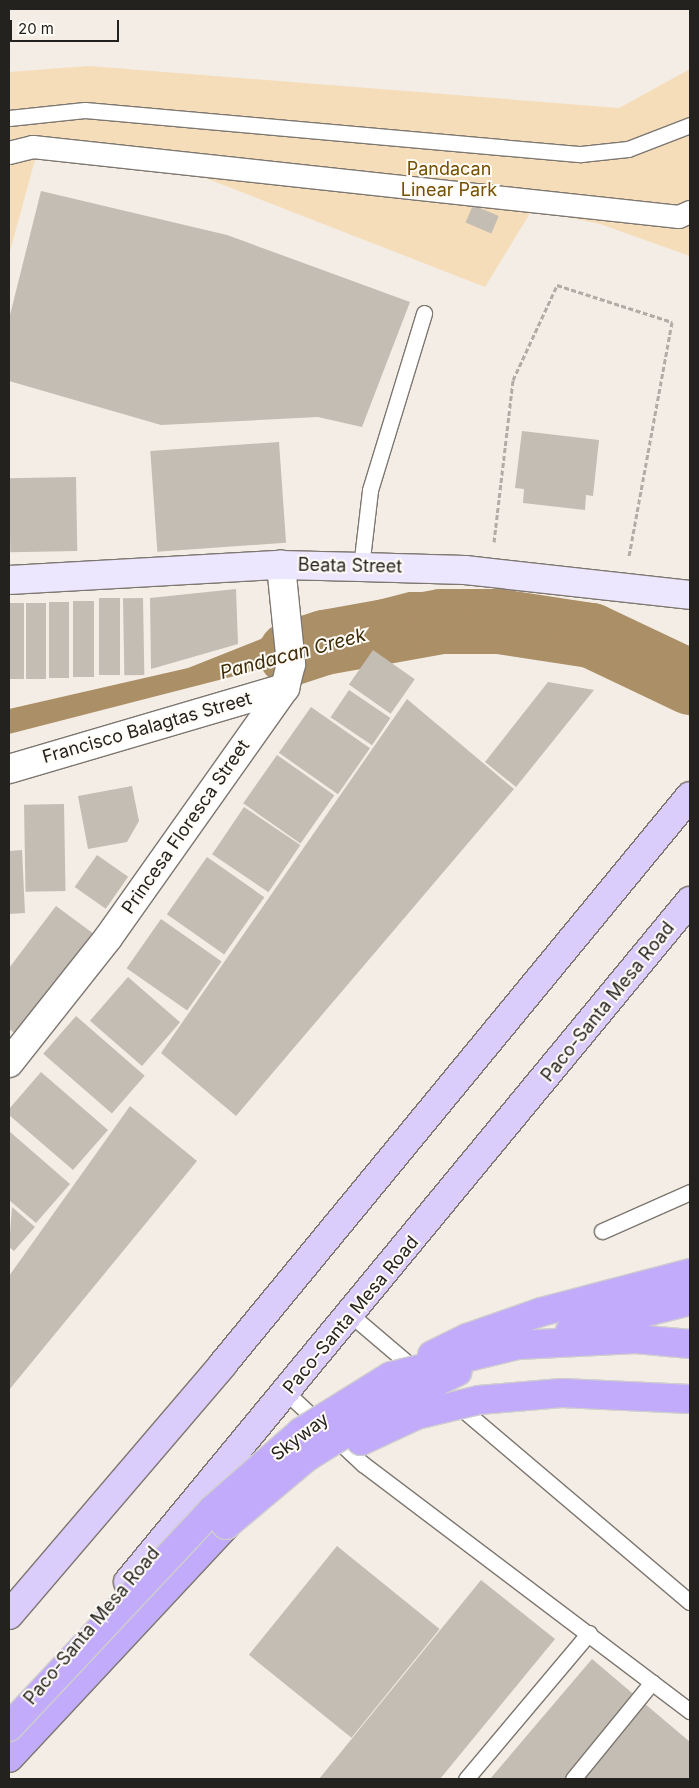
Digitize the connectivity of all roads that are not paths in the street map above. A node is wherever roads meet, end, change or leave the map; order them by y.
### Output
1 (9, 118) edge
2 (690, 125) edge
3 (9, 153) edge
4 (690, 212) edge
5 (424, 312) dead end
6 (281, 565) junction
7 (361, 566) junction
8 (9, 580) edge
9 (690, 595) edge
10 (288, 676) junction
11 (9, 769) edge
12 (690, 796) edge
13 (690, 901) edge
14 (9, 1063) edge
15 (690, 1192) edge
16 (602, 1231) dead end
17 (690, 1274) edge
18 (690, 1301) edge
19 (351, 1315) junction
20 (690, 1344) edge
21 (391, 1376) junction
22 (287, 1393) junction
23 (690, 1399) edge
24 (226, 1525) junction
25 (690, 1602) edge
26 (9, 1615) edge
27 (589, 1632) junction
28 (652, 1682) junction
29 (690, 1711) edge
30 (9, 1726) edge
31 (9, 1758) edge
32 (466, 1779) edge
33 (573, 1779) edge

1 - 2 lane
3 - 4 street
5 - 7 lane
6 - 7 main road, Beata Street
6 - 8 main road, Beata Street
6 - 10 street
7 - 9 main road, Beata Street
10 - 11 street, Francisco Balagtas Street
10 - 14 street, Princesa Floresca Street
12 - 26 main road
13 - 19 main road, Paco-Santa Mesa Road
15 - 16 lane
17 - 21 highway, bridge
18 - 24 highway, bridge
19 - 22 main road, Paco-Santa Mesa Road
19 - 25 lane
20 - 21 highway, Skyway, bridge
21 - 30 highway, Skyway, bridge
22 - 27 lane
22 - 30 main road, Paco-Santa Mesa Road
23 - 24 highway, Skyway, bridge
24 - 31 highway, Skyway
27 - 28 lane
27 - 32 lane
28 - 29 lane
28 - 33 lane

